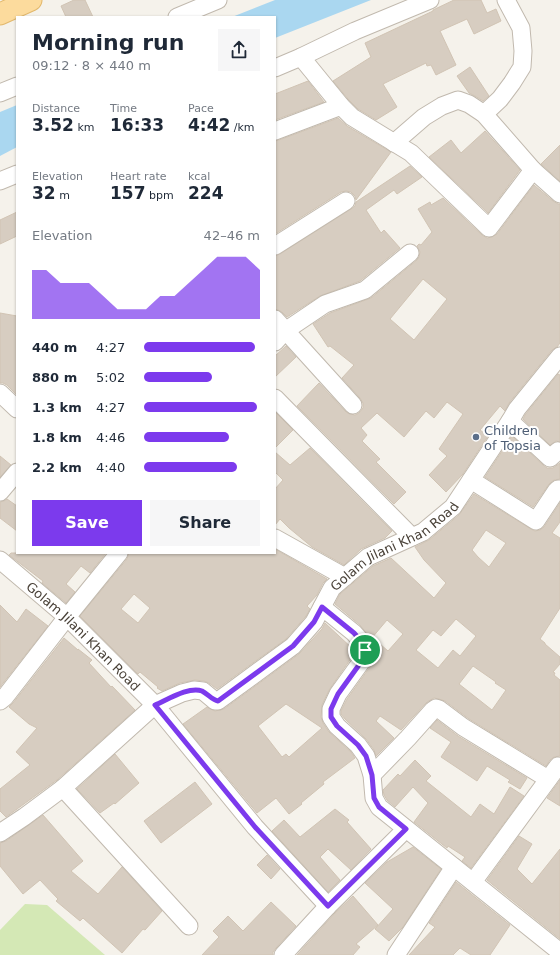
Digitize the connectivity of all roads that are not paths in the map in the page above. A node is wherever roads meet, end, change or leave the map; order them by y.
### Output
1 (31, 0) edge
2 (218, 0) edge
3 (430, 0) edge
4 (506, 0) edge
5 (0, 14) edge
6 (179, 16) edge
7 (302, 57) junction
8 (276, 68) edge
9 (16, 86) edge
10 (0, 93) edge
11 (340, 106) junction
12 (484, 114) junction
13 (276, 131) edge
14 (394, 143) junction
15 (533, 170) junction
16 (16, 174) edge
17 (0, 181) edge
18 (560, 194) edge
19 (346, 201) dead end
20 (276, 245) edge
21 (410, 253) dead end
22 (278, 331) edge
23 (560, 356) edge
24 (0, 393) edge
25 (276, 399) edge
26 (353, 405) dead end
27 (16, 408) edge
28 (510, 421) junction
29 (560, 452) edge
30 (16, 473) edge
31 (471, 480) junction
32 (560, 489) edge
33 (0, 492) edge
34 (412, 537) junction
35 (276, 539) edge
36 (118, 554) edge
37 (0, 560) edge
38 (345, 577) junction
39 (322, 607) junction
40 (67, 617) junction
41 (0, 701) edge
42 (155, 705) junction
43 (372, 775) junction
44 (63, 788) junction
45 (406, 829) junction
46 (0, 833) edge
47 (454, 867) junction
48 (473, 882) junction
49 (328, 906) junction
50 (189, 926) dead end
51 (560, 952) edge
52 (283, 955) edge
53 (396, 955) edge

1 - 5 main road
2 - 6 street
3 - 7 street
4 - 12 street
7 - 8 street
7 - 11 street
9 - 10 street
11 - 13 street
11 - 14 street
12 - 14 street
12 - 15 street
14 - 15 street
15 - 18 street
16 - 17 street
19 - 20 street
21 - 22 street
22 - 26 street
23 - 28 street, Golam Jilani Khan Road
24 - 27 street
25 - 34 street
28 - 29 street
28 - 31 street, Golam Jilani Khan Road
30 - 33 street
31 - 32 street
31 - 34 street, Golam Jilani Khan Road
34 - 38 street, Golam Jilani Khan Road
35 - 38 street
36 - 40 street
37 - 40 street, Golam Jilani Khan Road
38 - 39 street, Golam Jilani Khan Road
39 - 42 street, Golam Jilani Khan Road
39 - 43 street
40 - 41 street
40 - 42 street, Golam Jilani Khan Road
42 - 44 street
42 - 49 street
43 - 45 street
43 - 48 street
44 - 46 street
44 - 50 street
45 - 47 street
45 - 49 street
47 - 48 street
47 - 53 street
48 - 51 street
49 - 52 street

